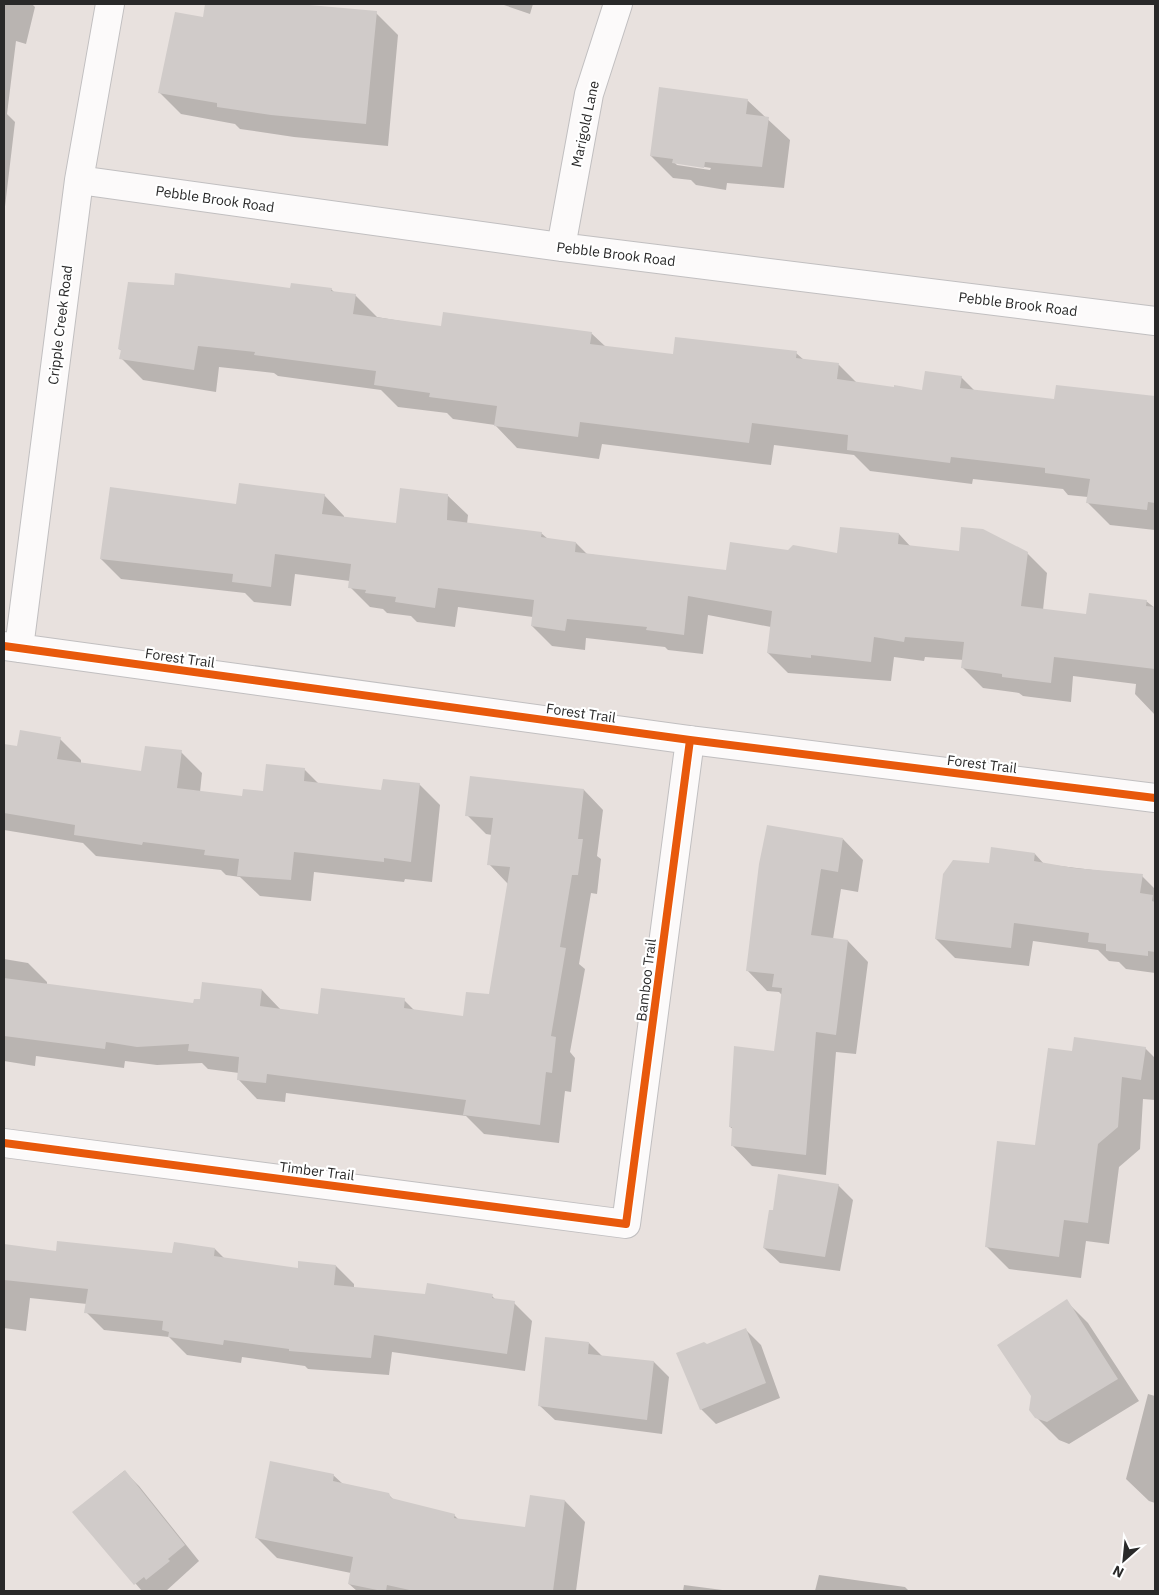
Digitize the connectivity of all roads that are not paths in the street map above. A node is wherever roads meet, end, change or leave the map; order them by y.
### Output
1 (110, 4) edge
2 (618, 4) edge
3 (78, 180) junction
4 (561, 247) junction
5 (1155, 321) edge
6 (11, 647) edge
7 (690, 740) junction
8 (1155, 798) edge
9 (4, 1143) edge
10 (626, 1224) joint

1 - 3 street, Cripple Creek Road
2 - 4 street, Marigold Lane
3 - 4 street, Pebble Brook Road
3 - 6 street, Cripple Creek Road
4 - 5 street, Pebble Brook Road
6 - 7 street, Forest Trail
7 - 8 street, Forest Trail
7 - 10 street, Bamboo Trail
9 - 10 street, Timber Trail

